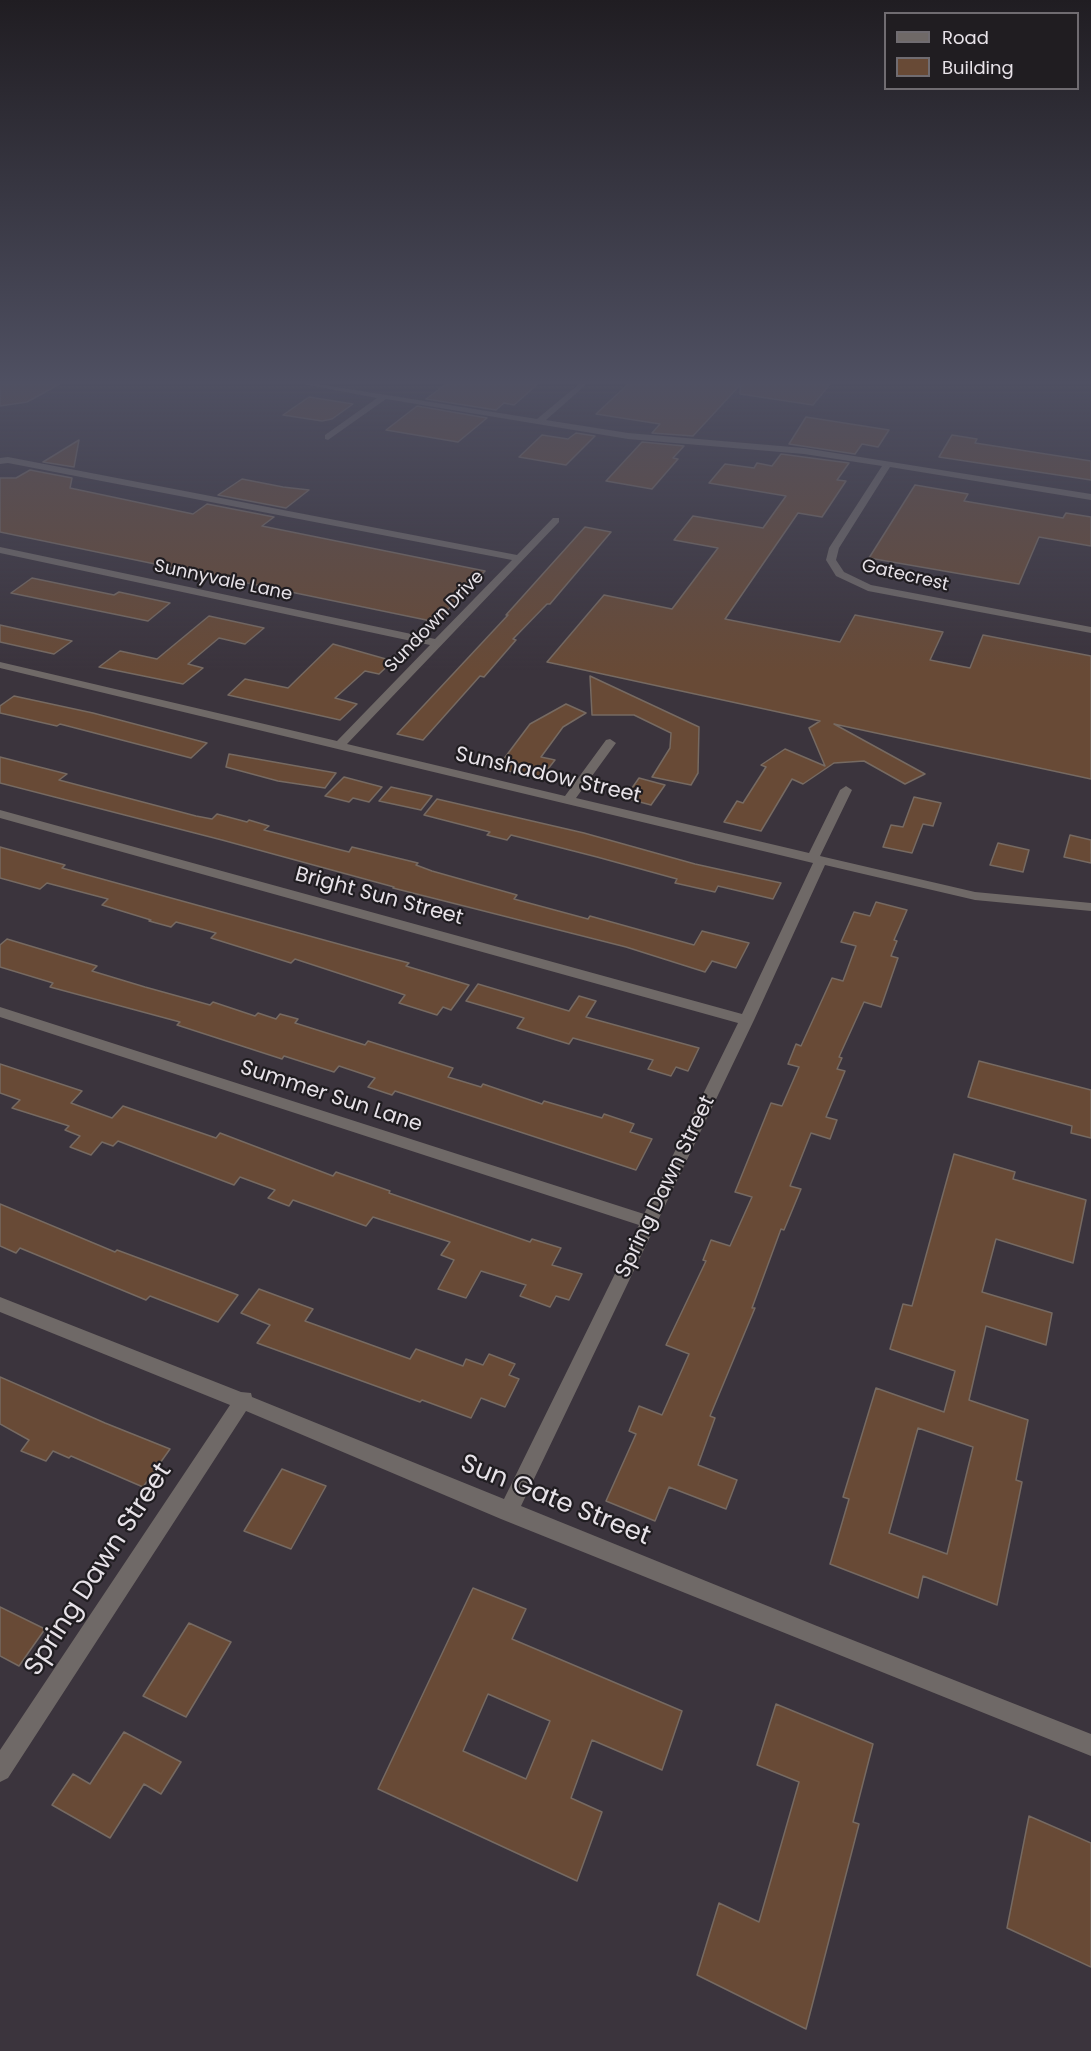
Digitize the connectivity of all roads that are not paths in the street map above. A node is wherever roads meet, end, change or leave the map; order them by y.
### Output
1 (111, 480) edge
2 (878, 480) edge
3 (985, 480) edge
4 (1091, 497) edge
5 (556, 520) dead end
6 (0, 550) edge
7 (519, 558) junction
8 (1091, 630) edge
9 (438, 643) junction
10 (0, 665) edge
11 (610, 743) dead end
12 (338, 747) junction
13 (846, 790) dead end
14 (567, 801) junction
15 (0, 814) edge
16 (817, 859) junction
17 (1091, 907) edge
18 (0, 1012) edge
19 (747, 1020) junction
20 (649, 1222) junction
21 (0, 1304) edge
22 (244, 1399) junction
23 (508, 1512) junction
24 (1091, 1745) edge
25 (0, 1770) edge

1 - 7 street
2 - 8 street, Gatecrest
3 - 4 street
5 - 7 street, Sundown Drive
6 - 9 street, Sunnyvale Lane
7 - 9 street, Sundown Drive
9 - 12 street, Sundown Drive
10 - 12 street, Sunshadow Street
11 - 14 street
12 - 14 street, Sunshadow Street
13 - 16 street, Spring Dawn Street
14 - 16 street, Sunshadow Street
15 - 19 street, Bright Sun Street
16 - 17 street, Sunshadow Street
16 - 19 street, Spring Dawn Street
18 - 20 street, Summer Sun Lane
19 - 20 street, Spring Dawn Street
20 - 23 street, Spring Dawn Street
21 - 22 street, Sun Gate Street
22 - 23 street, Sun Gate Street
22 - 25 street, Spring Dawn Street
23 - 24 street, Sun Gate Street

